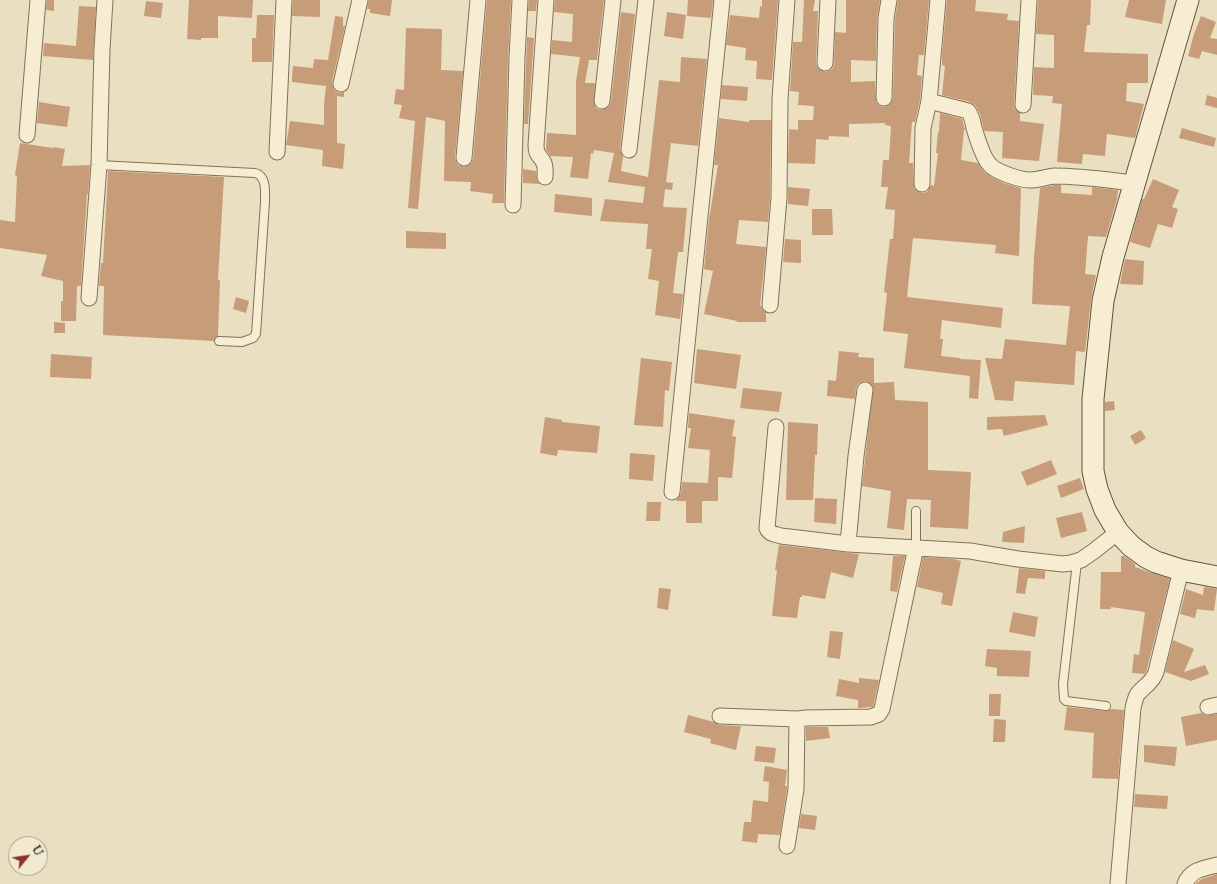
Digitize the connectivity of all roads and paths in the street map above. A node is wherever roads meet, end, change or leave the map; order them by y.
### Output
1 (38, 0) edge
2 (105, 0) edge
3 (284, 0) edge
4 (360, 0) edge
5 (478, 0) edge
6 (520, 0) edge
7 (546, 0) edge
8 (613, 0) edge
9 (646, 0) edge
10 (722, 0) edge
11 (787, 0) edge
12 (828, 0) edge
13 (889, 0) edge
14 (938, 0) edge
15 (1029, 0) edge
16 (1188, 0) edge
17 (825, 63) dead end
18 (341, 84) dead end
19 (884, 98) dead end
20 (602, 101) dead end
21 (929, 101) junction
22 (1023, 104) dead end
23 (26, 135) dead end
24 (629, 150) dead end
25 (277, 152) dead end
26 (464, 158) dead end
27 (99, 165) junction
28 (545, 177) dead end
29 (1134, 183) junction
30 (922, 184) dead end
31 (513, 205) dead end
32 (89, 298) dead end
33 (770, 305) dead end
34 (219, 341) dead end
35 (864, 390) dead end
36 (776, 426) dead end
37 (672, 492) dead end
38 (916, 511) dead end
39 (1118, 532) junction
40 (848, 544) junction
41 (916, 547) junction
42 (1077, 562) junction
43 (1181, 570) junction
44 (1217, 577) edge
45 (1106, 706) dead end
46 (720, 716) dead end
47 (798, 719) junction
48 (787, 846) dead end
49 (1217, 864) edge
50 (1118, 884) edge
51 (1185, 884) edge

1 - 23 street
2 - 27 street
3 - 25 street
4 - 18 street
5 - 26 street
6 - 31 street
7 - 28 street
8 - 20 street
9 - 24 street
10 - 37 street
11 - 33 street
12 - 17 street
13 - 19 street
14 - 21 street
15 - 22 street
16 - 29 street
21 - 29 street
21 - 30 street
27 - 32 street
27 - 34 lane
29 - 39 street
35 - 40 street
36 - 40 street
38 - 41 lane
39 - 42 street
39 - 43 street
40 - 41 street
41 - 42 street
41 - 47 street
42 - 45 lane
43 - 44 street
43 - 50 street
46 - 47 street
47 - 48 street
49 - 51 street

